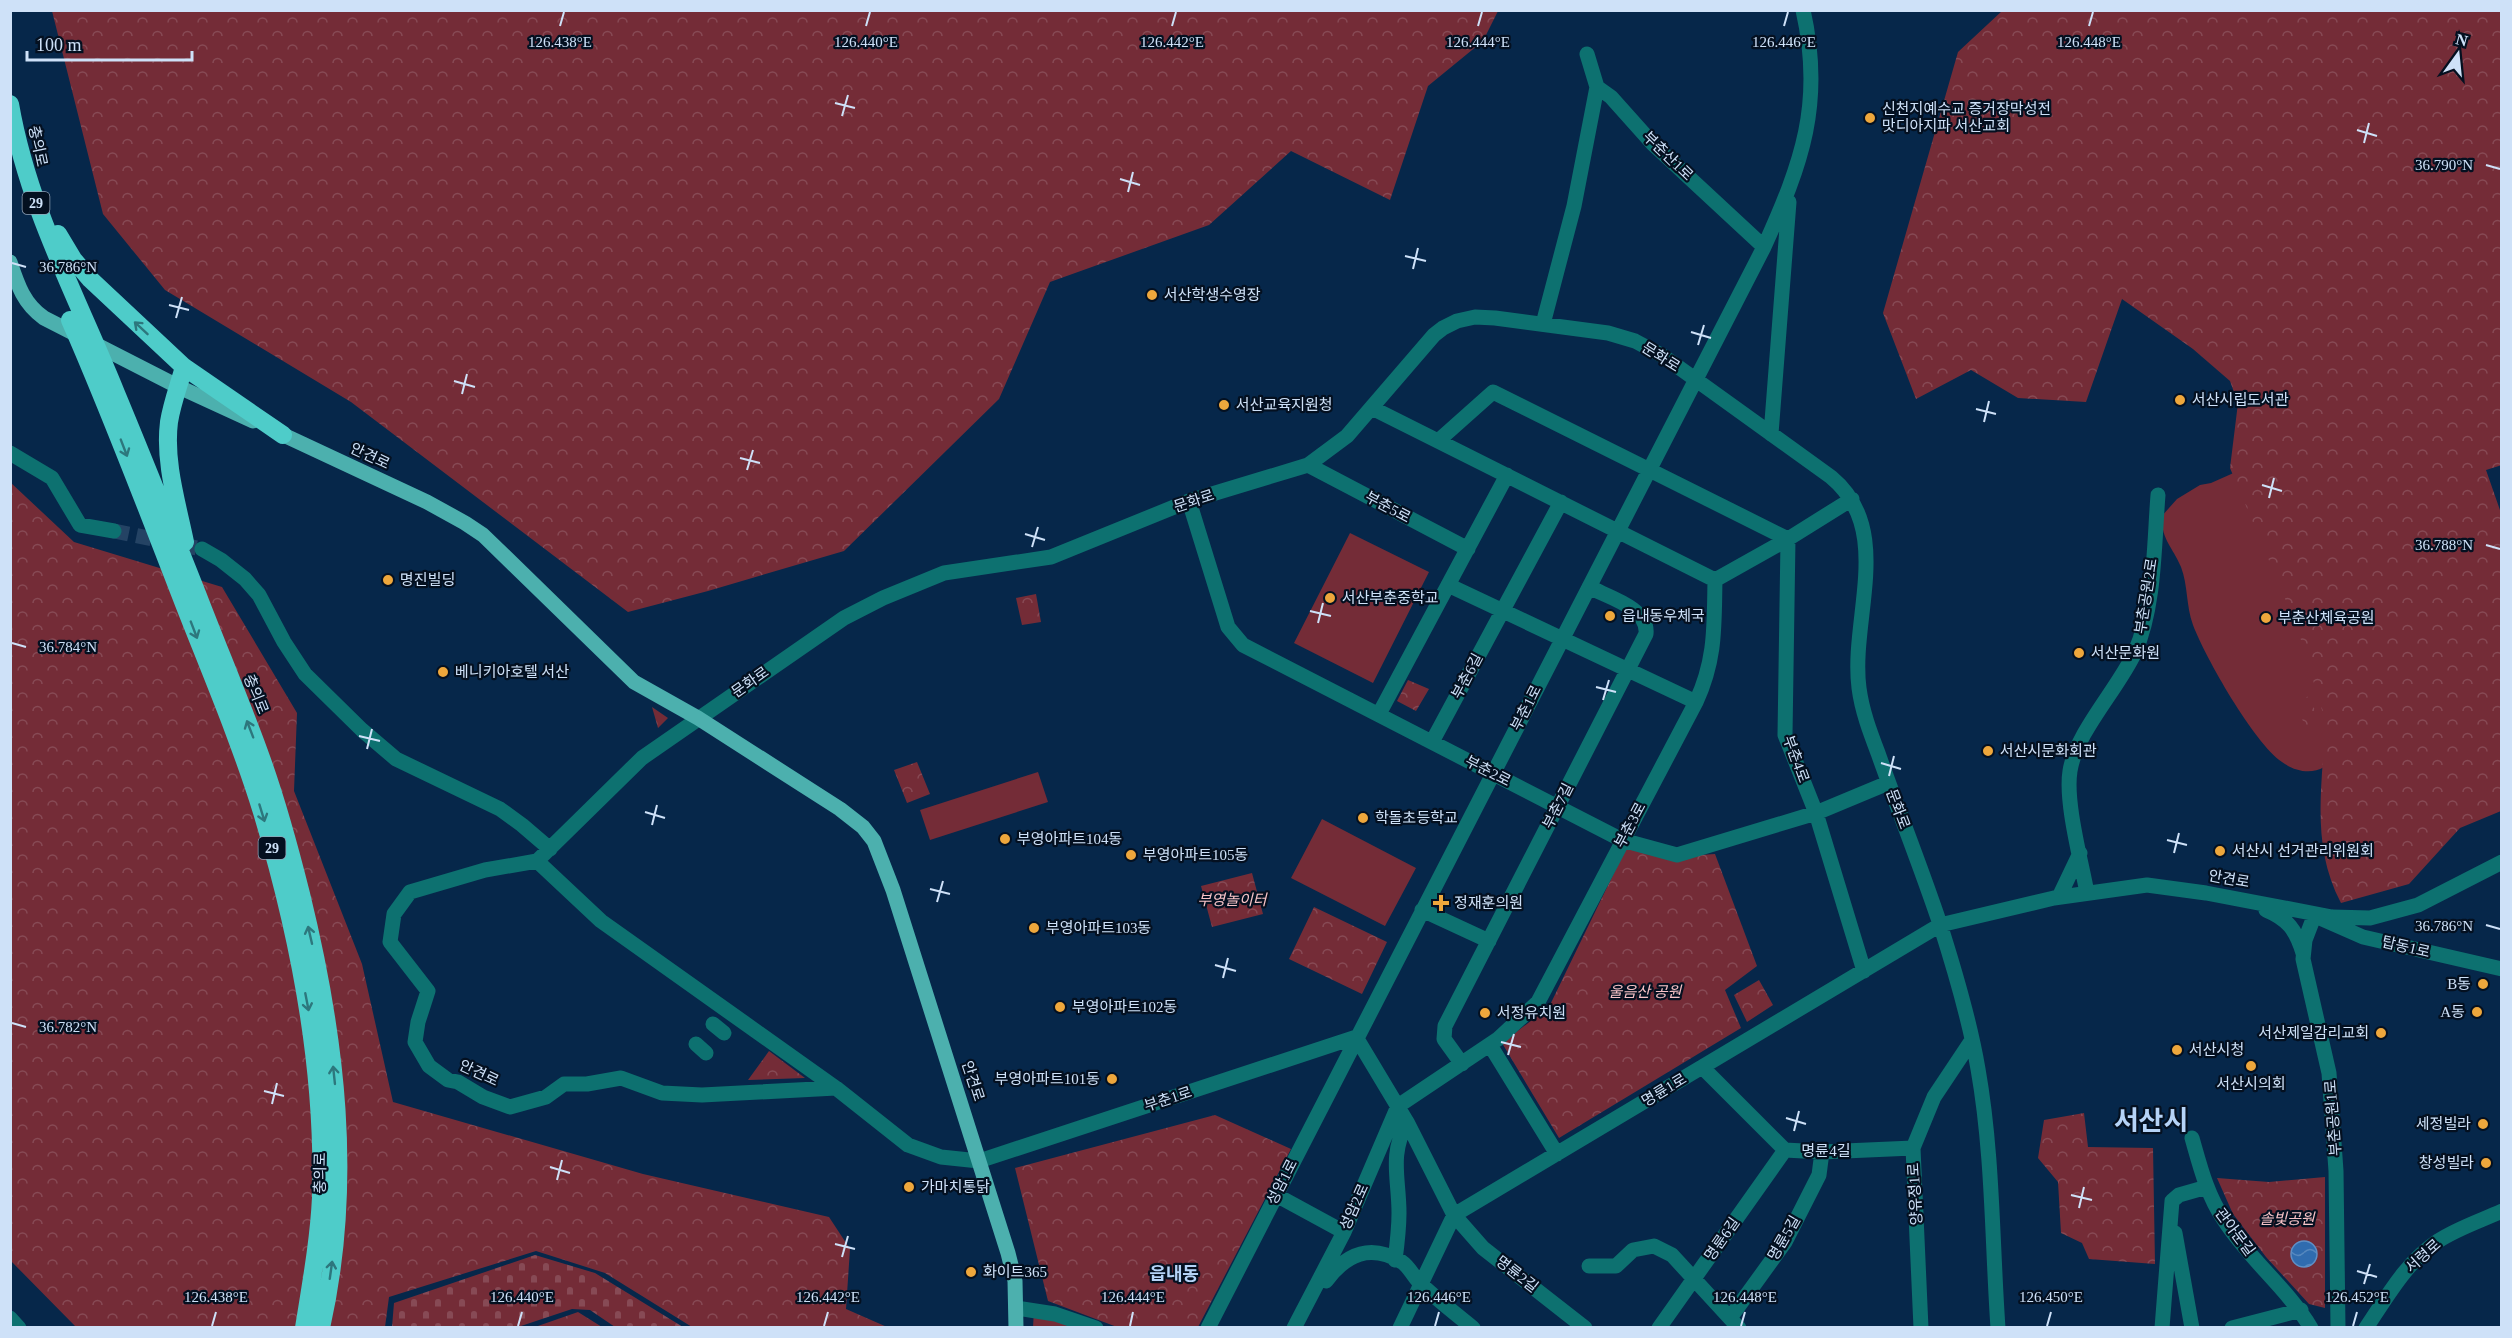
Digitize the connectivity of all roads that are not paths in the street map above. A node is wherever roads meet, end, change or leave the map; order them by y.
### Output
1 (1803, 10) edge
2 (1587, 54) dead end
3 (1598, 87) junction
4 (10, 104) edge
5 (15, 127) junction
6 (10, 152) edge
7 (1790, 190) junction
8 (1764, 247) junction
9 (10, 262) edge
10 (68, 301) junction
11 (1543, 324) junction
12 (184, 367) junction
13 (1696, 380) junction
14 (179, 387) junction
15 (109, 391) junction
16 (1372, 408) junction
17 (1771, 434) junction
18 (283, 435) junction
19 (1438, 441) junction
20 (10, 453) edge
21 (1308, 465) junction
22 (1650, 470) junction
23 (1507, 475) junction
24 (2158, 495) dead end
25 (1852, 499) junction
26 (1189, 501) junction
27 (1561, 502) junction
28 (114, 531) tunnel mouth
29 (1618, 531) junction
30 (1788, 539) junction
31 (202, 549) tunnel mouth
32 (1468, 549) junction
33 (1715, 580) junction
34 (193, 585) junction
35 (1448, 585) junction
36 (1589, 587) junction
37 (1502, 611) junction
38 (1562, 639) junction
39 (1628, 670) junction
40 (1695, 702) junction
41 (1379, 714) junction
42 (698, 718) junction
43 (1432, 742) junction
44 (1493, 773) junction
45 (1888, 783) junction
46 (1558, 807) junction
47 (1816, 813) junction
48 (1622, 840) junction
49 (550, 849) junction
50 (2080, 852) junction
51 (537, 861) junction
52 (2502, 862) edge
53 (2087, 893) junction
54 (2059, 897) junction
55 (2259, 902) junction
56 (1422, 910) junction
57 (2315, 914) junction
58 (1940, 925) junction
59 (1489, 941) junction
60 (2303, 953) junction
61 (2502, 969) edge
62 (1864, 971) junction
63 (1356, 1037) junction
64 (1972, 1040) junction
65 (1490, 1045) junction
66 (1462, 1064) junction
67 (1702, 1067) junction
68 (836, 1088) junction
69 (1398, 1106) junction
70 (1407, 1122) junction
71 (2192, 1138) dead end
72 (1912, 1148) junction
73 (1785, 1150) junction
74 (1822, 1152) junction
75 (1557, 1154) junction
76 (979, 1161) junction
77 (2207, 1187) junction
78 (1276, 1195) junction
79 (2502, 1211) edge
80 (2171, 1212) junction
81 (1454, 1215) junction
82 (1344, 1232) junction
83 (1395, 1260) junction
84 (1589, 1266) dead end
85 (1694, 1279) junction
86 (1420, 1285) junction
87 (1306, 1307) junction
88 (1016, 1308) junction
89 (2301, 1310) junction
90 (10, 1318) edge
91 (1735, 1323) edge
92 (19, 1328) edge
93 (304, 1328) edge
94 (321, 1328) edge
95 (1016, 1328) edge
96 (1096, 1328) edge
97 (1208, 1328) edge
98 (1294, 1328) edge
99 (1400, 1328) edge
100 (1473, 1328) edge
101 (1585, 1328) edge
102 (1659, 1328) edge
103 (1921, 1328) edge
104 (1998, 1328) edge
105 (2162, 1328) edge
106 (2192, 1328) edge
107 (2232, 1328) edge
108 (2312, 1328) edge
109 (2338, 1328) edge
110 (2367, 1328) edge

1 - 7 street
2 - 3 street, 부춘산1로
3 - 8 street, 부춘산1로
3 - 11 street
4 - 5 highway, 충의로 / 29
5 - 10 highway, 충의로 / 29
12 -> 5 highway
6 - 10 highway, 충의로 / 29
7 - 8 street
7 - 17 street
8 - 13 street
9 - 14 main road, 안견로
10 - 15 highway, 충의로 / 29
11 - 13 street, 문화로
11 - 16 street, 문화로
12 - 14 highway
12 - 18 highway
13 - 17 street, 문화로
13 - 22 street, 부춘1로
14 - 18 main road, 안견로
14 - 34 highway
15 - 34 highway, 충의로 / 29
15 -> 93 highway, 충의로 / 29
16 - 19 street
16 - 21 street, 문화로
17 - 25 street, 문화로
18 - 42 main road, 안견로
19 - 22 street
19 - 23 street
20 - 28 street
21 - 26 street, 문화로
21 - 32 street, 부춘5로
22 - 29 street, 부춘1로
22 - 30 street
23 - 27 street
23 - 32 street
24 - 50 street, 부춘공원2로
25 - 30 street
25 - 45 street, 문화로
26 - 41 street, 부춘2로
26 - 42 street, 문화로
27 - 29 street
27 - 37 street, 부춘6길
29 - 33 street
29 - 36 street, 부춘1로
30 - 33 street
30 - 47 street, 부춘4로
31 - 49 street
32 - 35 street
33 - 40 street, 부춘3로
94 -> 34 highway, 충의로 / 29
35 - 37 street
35 - 41 street
36 - 38 street, 부춘1로
36 - 39 street, 부춘7길
37 - 38 street
37 - 43 street, 부춘6길
38 - 39 street
38 - 44 street, 부춘1로
39 - 40 street
39 - 46 street, 부춘7길
40 - 48 street, 부춘3로
41 - 43 street, 부춘2로
42 - 49 street
42 - 76 main road, 안견로
43 - 44 street, 부춘2로
44 - 46 street, 부춘2로
44 - 56 street, 부춘1로
45 - 47 street, 부춘2로
45 - 58 street, 문화로
46 - 48 street, 부춘2로
46 - 59 street, 부춘7길
47 - 48 street, 부춘2로
47 - 62 street, 부춘4로
48 - 65 street, 부춘3로
49 - 51 street
50 - 53 street, 부춘공원2로
50 - 54 street
51 - 68 street
51 - 68 street, 안견로
52 - 57 street, 안견로
53 - 54 street, 안견로
53 - 55 street, 안견로
54 - 58 street, 안견로
55 - 57 street, 안견로
55 - 60 street
56 - 59 street
56 - 63 street, 부춘1로
57 - 60 street, 부춘공원1로
57 - 61 street, 탑동1로
58 - 62 street, 명륜1로
58 - 64 street, 문화로
59 - 66 street, 부춘7길
60 - 109 street, 부춘공원1로
62 - 67 street, 명륜1로
63 - 69 street
63 - 76 street, 부춘1로
63 - 78 street, 성암1로
64 - 72 street, 양유정1로
64 - 104 street, 문화로
65 - 66 street, 부춘3로
65 - 75 street
66 - 69 street, 부춘3로
67 - 73 street, 명륜4길
67 - 75 street, 명륜1로
68 - 76 street
69 - 70 street
69 - 82 street, 성암2로
70 - 81 street
70 - 83 street
71 - 77 street, 관아문길
72 - 74 street, 명륜4길
72 - 103 street, 양유정1로
73 - 74 street, 명륜4길
73 - 85 street, 명륜6길
74 - 91 street, 명륜5길
75 - 81 street, 명륜1로
76 - 88 main road, 안견로
77 - 80 street
77 - 89 street, 관아문길
78 - 82 street
78 - 97 street, 성암1로
79 - 110 street, 서령로
80 - 105 street
80 - 106 street
81 - 86 street
81 - 101 street, 명륜2길
82 - 87 street, 성암2로
83 - 86 street
83 - 87 street, 성암2로
84 - 85 street
85 - 91 street
85 - 102 street, 명륜6길
86 - 99 street
86 - 100 street
87 - 98 street, 성암2로
88 - 95 main road, 안견로
88 - 96 street
89 - 107 street
89 - 108 street, 관아문길
90 - 92 street

